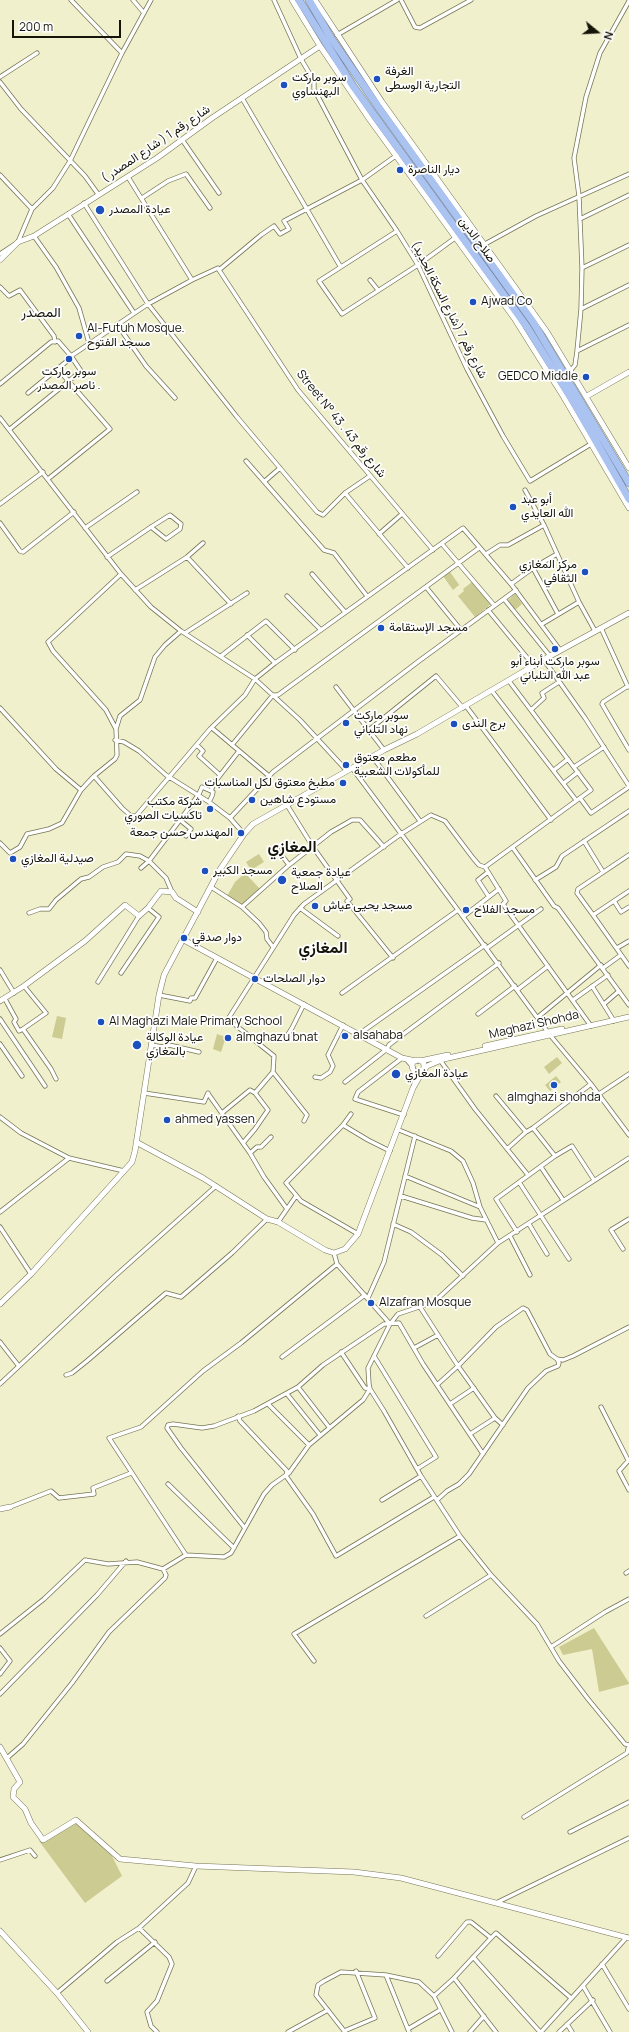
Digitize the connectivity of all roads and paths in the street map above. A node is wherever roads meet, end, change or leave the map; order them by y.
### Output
1 (70, 0) edge
2 (134, 0) edge
3 (151, 0) edge
4 (274, 0) edge
5 (292, 0) edge
6 (299, 0) edge
7 (309, 0) edge
8 (315, 0) edge
9 (401, 0) edge
10 (471, 0) edge
11 (394, 1) edge
12 (628, 1) edge
13 (144, 13) junction
14 (337, 35) junction
15 (320, 46) junction
16 (37, 53) dead end
17 (122, 53) junction
18 (301, 59) junction
19 (343, 75) junction
20 (0, 77) edge
21 (0, 82) edge
22 (242, 98) junction
23 (182, 141) junction
24 (396, 155) junction
25 (70, 161) junction
26 (629, 174) edge
27 (0, 175) edge
28 (428, 175) junction
29 (128, 177) junction
30 (362, 180) junction
31 (421, 180) junction
32 (219, 193) dead end
33 (98, 194) junction
34 (629, 195) edge
35 (579, 196) junction
36 (142, 198) junction
37 (84, 203) junction
38 (210, 208) dead end
39 (306, 208) junction
40 (32, 209) junction
41 (68, 214) junction
42 (580, 219) junction
43 (397, 231) junction
44 (34, 236) junction
45 (455, 238) junction
46 (18, 242) junction
47 (485, 244) junction
48 (629, 245) edge
49 (0, 254) edge
50 (0, 260) edge
51 (418, 265) junction
52 (340, 266) junction
53 (582, 268) junction
54 (219, 270) junction
55 (192, 280) junction
56 (370, 280) dead end
57 (629, 285) edge
58 (0, 287) edge
59 (378, 290) junction
60 (148, 304) junction
61 (581, 309) junction
62 (134, 313) junction
63 (516, 316) junction
64 (117, 324) junction
65 (629, 325) edge
66 (55, 342) junction
67 (89, 344) junction
68 (577, 351) junction
69 (72, 357) junction
70 (58, 369) junction
71 (571, 370) junction
72 (629, 372) edge
73 (67, 382) junction
74 (0, 384) edge
75 (28, 393) dead end
76 (175, 398) dead end
77 (579, 398) junction
78 (0, 418) edge
79 (10, 429) junction
80 (591, 444) junction
81 (246, 461) dead end
82 (280, 468) junction
83 (629, 468) edge
84 (42, 472) junction
85 (370, 476) junction
86 (48, 479) junction
87 (265, 481) junction
88 (629, 483) edge
89 (525, 490) dead end
90 (137, 492) dead end
91 (345, 493) junction
92 (628, 503) edge
93 (0, 504) edge
94 (74, 512) junction
95 (402, 514) junction
96 (0, 523) edge
97 (544, 525) junction
98 (152, 527) junction
99 (85, 528) junction
100 (380, 534) junction
101 (203, 543) dead end
102 (442, 544) junction
103 (479, 548) junction
104 (433, 550) junction
105 (486, 554) junction
106 (557, 554) junction
107 (107, 557) junction
108 (187, 557) junction
109 (459, 563) junction
110 (408, 568) junction
111 (533, 568) junction
112 (121, 574) junction
113 (312, 574) dead end
114 (511, 584) junction
115 (426, 587) junction
116 (136, 590) junction
117 (516, 590) junction
118 (247, 593) dead end
119 (287, 596) dead end
120 (367, 596) junction
121 (504, 599) junction
122 (578, 602) junction
123 (231, 604) junction
124 (494, 606) junction
125 (629, 609) edge
126 (488, 610) junction
127 (345, 612) junction
128 (629, 613) edge
129 (558, 614) junction
130 (542, 624) junction
131 (601, 628) junction
132 (321, 630) junction
133 (461, 630) junction
134 (181, 631) junction
135 (595, 631) junction
136 (185, 633) junction
137 (247, 635) junction
138 (295, 650) junction
139 (560, 650) junction
140 (221, 656) junction
141 (550, 656) junction
142 (544, 660) junction
143 (275, 663) junction
144 (534, 666) junction
145 (255, 679) junction
146 (509, 681) junction
147 (559, 682) junction
148 (336, 687) dead end
149 (629, 687) edge
150 (492, 691) junction
151 (273, 695) junction
152 (464, 707) junction
153 (0, 708) edge
154 (531, 710) junction
155 (355, 711) junction
156 (212, 728) junction
157 (116, 729) junction
158 (370, 729) junction
159 (318, 739) junction
160 (116, 740) junction
161 (197, 745) junction
162 (232, 745) junction
163 (604, 747) junction
164 (384, 750) junction
165 (629, 750) edge
166 (239, 752) junction
167 (372, 756) junction
168 (568, 759) junction
169 (574, 767) junction
170 (352, 768) junction
171 (554, 770) junction
172 (347, 771) junction
173 (578, 772) junction
174 (220, 775) junction
175 (94, 776) junction
176 (170, 776) junction
177 (269, 776) junction
178 (564, 783) junction
179 (629, 786) edge
180 (81, 790) junction
181 (211, 791) junction
182 (198, 795) junction
183 (578, 799) junction
184 (209, 802) junction
185 (286, 805) junction
186 (629, 811) edge
187 (230, 818) junction
188 (180, 820) junction
189 (551, 820) junction
190 (420, 821) junction
191 (244, 834) junction
192 (401, 834) junction
193 (186, 836) dead end
194 (584, 841) junction
195 (0, 843) edge
196 (313, 847) junction
197 (384, 847) junction
198 (513, 848) junction
199 (277, 849) dead end
200 (629, 854) edge
201 (149, 861) junction
202 (289, 865) junction
203 (485, 867) junction
204 (141, 868) dead end
205 (488, 872) junction
206 (604, 872) junction
207 (535, 880) junction
208 (336, 881) junction
209 (211, 887) junction
210 (499, 889) junction
211 (629, 891) edge
212 (172, 892) junction
213 (490, 897) junction
214 (614, 901) junction
215 (242, 906) junction
216 (629, 907) edge
217 (148, 908) junction
218 (300, 908) junction
219 (541, 909) dead end
220 (458, 910) junction
221 (198, 912) junction
222 (29, 913) dead end
223 (594, 915) junction
224 (139, 916) junction
225 (464, 916) junction
226 (518, 925) junction
227 (338, 936) dead end
228 (182, 939) junction
229 (629, 941) edge
230 (486, 946) junction
231 (273, 947) junction
232 (617, 948) junction
233 (621, 955) junction
234 (217, 958) junction
235 (393, 958) junction
236 (499, 963) junction
237 (548, 966) junction
238 (602, 966) junction
239 (629, 966) edge
240 (0, 970) edge
241 (121, 974) dead end
242 (608, 975) junction
243 (254, 978) junction
244 (98, 982) dead end
245 (24, 986) junction
246 (592, 986) junction
247 (516, 988) junction
248 (619, 991) junction
249 (14, 993) junction
250 (342, 993) dead end
251 (568, 993) junction
252 (159, 995) junction
253 (2, 1000) edge
254 (573, 1000) junction
255 (304, 1004) junction
256 (604, 1004) junction
257 (629, 1005) edge
258 (478, 1014) dead end
259 (629, 1016) edge
260 (538, 1017) junction
261 (0, 1019) edge
262 (613, 1019) junction
263 (590, 1024) junction
264 (343, 1025) junction
265 (23, 1029) junction
266 (549, 1033) junction
267 (359, 1034) junction
268 (285, 1039) dead end
269 (0, 1044) edge
270 (151, 1045) junction
271 (387, 1049) junction
272 (199, 1052) dead end
273 (442, 1058) junction
274 (404, 1059) junction
275 (418, 1061) junction
276 (414, 1069) junction
277 (423, 1070) junction
278 (273, 1072) junction
279 (629, 1074) edge
280 (22, 1076) dead end
281 (315, 1077) dead end
282 (56, 1079) dead end
283 (345, 1082) dead end
284 (591, 1084) junction
285 (45, 1086) dead end
286 (413, 1088) junction
287 (144, 1093) junction
288 (255, 1093) junction
289 (599, 1094) junction
290 (496, 1096) dead end
291 (222, 1113) junction
292 (352, 1114) dead end
293 (404, 1115) junction
294 (0, 1117) edge
295 (304, 1121) dead end
296 (343, 1125) junction
297 (533, 1128) junction
298 (399, 1130) junction
299 (526, 1132) junction
300 (415, 1136) junction
301 (629, 1136) edge
302 (271, 1137) dead end
303 (136, 1142) junction
304 (243, 1143) junction
305 (507, 1149) junction
306 (390, 1151) junction
307 (250, 1153) junction
308 (555, 1156) junction
309 (69, 1158) junction
310 (629, 1158) edge
311 (541, 1167) junction
312 (124, 1171) junction
313 (528, 1175) junction
314 (405, 1176) junction
315 (594, 1180) junction
316 (519, 1182) junction
317 (216, 1186) junction
318 (296, 1196) junction
319 (401, 1196) junction
320 (563, 1200) junction
321 (480, 1207) junction
322 (287, 1209) junction
323 (0, 1212) edge
324 (542, 1214) junction
325 (629, 1219) edge
326 (267, 1220) junction
327 (486, 1220) junction
328 (278, 1222) junction
329 (393, 1224) junction
330 (529, 1224) junction
331 (0, 1226) edge
332 (517, 1232) junction
333 (358, 1234) junction
334 (510, 1236) junction
335 (498, 1243) junction
336 (623, 1249) dead end
337 (334, 1253) junction
338 (547, 1254) dead end
339 (568, 1258) dead end
340 (337, 1264) junction
341 (31, 1274) junction
342 (530, 1275) dead end
343 (463, 1276) junction
344 (365, 1295) junction
345 (368, 1298) junction
346 (0, 1304) edge
347 (420, 1307) junction
348 (390, 1324) junction
349 (629, 1327) edge
350 (438, 1335) junction
351 (0, 1342) edge
352 (414, 1348) junction
353 (341, 1352) junction
354 (374, 1356) junction
355 (282, 1357) dead end
356 (557, 1359) junction
357 (18, 1365) junction
358 (458, 1366) junction
359 (66, 1375) dead end
360 (0, 1384) edge
361 (438, 1384) junction
362 (298, 1387) junction
363 (474, 1388) junction
364 (370, 1389) junction
365 (287, 1394) junction
366 (268, 1404) junction
367 (450, 1404) junction
368 (601, 1407) dead end
369 (238, 1416) junction
370 (495, 1418) junction
371 (503, 1425) junction
372 (329, 1427) junction
373 (470, 1434) junction
374 (320, 1435) junction
375 (309, 1445) junction
376 (482, 1454) junction
377 (628, 1460) edge
378 (417, 1469) junction
379 (131, 1473) junction
380 (286, 1476) junction
381 (421, 1476) junction
382 (168, 1484) dead end
383 (629, 1490) edge
384 (435, 1499) junction
385 (382, 1500) dead end
386 (10, 1507) joint
387 (0, 1509) edge
388 (244, 1527) junction
389 (460, 1536) junction
390 (234, 1548) junction
391 (186, 1555) junction
392 (126, 1561) junction
393 (163, 1569) junction
394 (491, 1575) junction
395 (629, 1599) edge
396 (426, 1616) dead end
397 (0, 1634) edge
398 (551, 1647) junction
399 (0, 1648) edge
400 (314, 1661) dead end
401 (0, 1674) edge
402 (0, 1694) edge
403 (629, 1745) edge
404 (0, 1747) edge
405 (7, 1758) junction
406 (629, 1802) edge
407 (524, 1817) dead end
408 (570, 1832) dead end
409 (629, 1838) edge
410 (35, 1856) dead end
411 (0, 1860) edge
412 (196, 1866) junction
413 (496, 1903) junction
414 (139, 1928) junction
415 (0, 1931) edge
416 (628, 1937) edge
417 (491, 1938) junction
418 (155, 1942) junction
419 (438, 1956) dead end
420 (473, 1958) junction
421 (602, 1964) junction
422 (356, 1971) junction
423 (386, 1975) junction
424 (454, 1978) junction
425 (107, 1981) dead end
426 (583, 1986) junction
427 (56, 1993) junction
428 (434, 1996) junction
429 (571, 1998) junction
430 (592, 2000) junction
431 (629, 2009) edge
432 (328, 2010) junction
433 (440, 2010) junction
434 (484, 2016) junction
435 (567, 2024) junction
436 (409, 2031) edge
437 (452, 2031) edge
438 (88, 2032) edge
439 (157, 2032) edge
440 (288, 2032) edge
441 (344, 2032) edge
442 (470, 2032) edge
443 (496, 2032) edge
444 (540, 2032) edge
445 (559, 2032) edge
446 (572, 2032) edge
447 (610, 2032) edge

1 - 17 street
2 - 13 street
3 - 13 street
4 - 18 street, شارع رقم 7 (شارع السكة الحديد)
5 - 15 street
6 - 19 highway, صلاح الدين
7 - 28 highway, صلاح الدين
8 - 14 street
9 - 10 street
11 - 14 street
12 - 35 street
13 - 17 street
14 - 47 street
15 - 18 street, شارع رقم 1 ( شارع المصدر )
15 - 19 street
16 - 20 street
17 - 25 street
18 - 22 street, شارع رقم 1 ( شارع المصدر )
18 - 30 street, شارع رقم 7 (شارع السكة الحديد)
19 - 24 street
19 - 31 highway, صلاح الدين
21 - 25 street
22 - 23 street, شارع رقم 1 ( شارع المصدر )
22 - 39 street
23 - 29 street, شارع رقم 1 ( شارع المصدر )
23 - 32 street
24 - 30 street
24 - 45 street
25 - 33 street
25 - 40 street
26 - 35 street
27 - 40 street
28 - 31 highway
28 - 77 highway, صلاح الدين
29 - 33 street, شارع رقم 1 ( شارع المصدر )
29 - 36 street
30 - 39 street
30 - 43 street, شارع رقم 7 (شارع السكة الحديد)
31 - 63 highway, صلاح الدين
33 - 37 street, شارع رقم 1 ( شارع المصدر )
34 - 42 street
35 - 42 street
35 - 47 street
36 - 38 street
36 - 55 street
37 - 41 street, شارع رقم 1 ( شارع المصدر )
37 - 60 street
39 - 52 street
39 - 54 street
40 - 46 street
41 - 44 street, شارع رقم 1 ( شارع المصدر )
41 - 62 street
42 - 53 street
43 - 51 street, شارع رقم 7 (شارع السكة الحديد)
43 - 52 street
44 - 46 street, شارع رقم 1 ( شارع المصدر )
44 - 67 street
45 - 51 street
45 - 63 street
46 - 49 street, شارع رقم 1 ( شارع المصدر )
46 - 50 street
47 - 71 street
48 - 53 street
51 - 59 street
51 - 80 street, شارع رقم 7 (شارع السكة الحديد)
52 - 59 street
53 - 61 street
54 - 55 street
54 - 85 street, Street N° 43 . شارع رقم 43
55 - 60 street
56 - 59 street
57 - 61 street
58 - 66 street
60 - 62 street
60 - 82 street
61 - 68 street
62 - 64 street
63 - 77 highway, صلاح الدين
63 - 80 street
64 - 67 street
64 - 76 street
65 - 68 street
66 - 69 street
66 - 74 street
67 - 69 street
68 - 71 street
69 - 70 street
69 - 73 street
70 - 73 street
70 - 75 street
71 - 77 street
72 - 77 street
73 - 79 street
73 - 86 street
77 - 83 street
77 - 88 highway, صلاح الدين
77 - 92 highway, صلاح الدين
78 - 79 street
79 - 84 street
80 - 92 street
81 - 87 street
82 - 87 street
82 - 91 street
84 - 86 street
84 - 93 street
85 - 91 street
85 - 95 street, Street N° 43 . شارع رقم 43
86 - 94 street
87 - 120 street
89 - 97 street
90 - 99 street
91 - 100 street
94 - 96 street
94 - 99 street
95 - 100 street
95 - 104 street, Street N° 43 . شارع رقم 43
97 - 105 street
97 - 106 street
98 - 98 street
98 - 107 street
99 - 107 street
100 - 110 street
101 - 108 street
102 - 103 street
102 - 104 street
102 - 109 street
103 - 105 street
103 - 109 street
104 - 110 street
105 - 114 street
106 - 111 street
106 - 122 street
107 - 112 street
108 - 116 street
108 - 123 street
109 - 115 street
109 - 124 street
110 - 120 street
111 - 114 street
111 - 129 street
112 - 116 street
112 - 157 street
113 - 127 street
114 - 117 street
115 - 133 street
115 - 151 street
116 - 134 street
117 - 121 street
117 - 130 street
118 - 123 street
119 - 132 street
120 - 127 street
121 - 124 street
121 - 141 street
122 - 129 street
122 - 135 street
123 - 136 street
124 - 126 street
125 - 131 street
126 - 133 street
126 - 144 street
127 - 132 street
128 - 131 street
129 - 130 street
130 - 139 street
131 - 135 street
131 - 149 street
132 - 138 street
133 - 155 street
134 - 136 street
134 - 157 street
135 - 139 street
136 - 140 street
137 - 138 street
137 - 140 street
137 - 143 street
138 - 143 street
139 - 141 street
140 - 145 street
141 - 142 street
142 - 144 street
142 - 147 street
143 - 145 street
144 - 146 street
145 - 151 street
145 - 156 street
146 - 150 street
146 - 154 street
147 - 154 street
147 - 163 street
148 - 155 street
149 - 165 street
150 - 152 street
150 - 171 street
151 - 159 street
151 - 162 street
152 - 158 street
152 - 164 street
152 - 189 street
153 - 180 street
154 - 168 street
155 - 158 street
155 - 159 street
156 - 161 street
156 - 162 street
157 - 160 street
158 - 164 street
159 - 172 street
159 - 177 street
160 - 175 street
160 - 176 street
161 - 174 street
161 - 176 street
162 - 166 street
163 - 169 street
163 - 179 street
164 - 167 street
166 - 174 street
166 - 177 street
167 - 170 street
167 - 190 street
168 - 169 street
168 - 171 street
169 - 173 street
170 - 172 street
170 - 192 street
171 - 178 street
172 - 185 street
173 - 178 street
173 - 183 street
174 - 181 street
175 - 176 street
175 - 180 street
176 - 182 street
177 - 187 street
178 - 183 street
179 - 183 street
180 - 195 street
181 - 182 street
181 - 184 street
182 - 184 street
182 - 188 street
183 - 189 street
184 - 187 street
185 - 191 street
185 - 196 street
186 - 194 street
187 - 191 street
188 - 193 street
188 - 201 street
189 - 198 street
190 - 192 street
190 - 203 street
191 - 209 street
192 - 197 street
192 - 220 street
194 - 206 street
194 - 207 street
196 - 197 street
196 - 202 street
196 - 208 street
197 - 208 street
198 - 203 street
198 - 207 street
199 - 202 street
200 - 206 street
201 - 204 street
201 - 212 street
201 - 222 street
202 - 215 street
203 - 205 street
205 - 210 street
205 - 213 street
206 - 223 street
207 - 238 street
208 - 218 street
208 - 235 street
209 - 215 street
209 - 221 street
210 - 213 street
210 - 226 street
211 - 214 street
212 - 217 street
212 - 221 street
213 - 225 street
214 - 216 street
214 - 223 street
215 - 231 street
217 - 224 street
217 - 241 street
218 - 227 street
218 - 231 street
219 - 226 street
220 - 225 street
220 - 235 street
221 - 228 street
223 - 232 street
224 - 244 street
224 - 245 street
225 - 230 street
226 - 230 street
226 - 237 street
228 - 234 street
228 - 252 street
229 - 232 street
230 - 236 street
230 - 267 street
231 - 243 street
232 - 233 street
233 - 238 street
233 - 239 street
234 - 243 street
234 - 252 street
235 - 250 street
236 - 247 street
236 - 271 street
237 - 247 street
237 - 251 street
238 - 242 street
238 - 251 street
240 - 249 street
242 - 246 street
242 - 248 street
243 - 255 street
243 - 278 street
245 - 249 street
245 - 265 street
246 - 254 street
246 - 256 street
247 - 258 street
247 - 260 street
248 - 256 street
248 - 257 street
249 - 253 street
251 - 254 street
251 - 260 street
252 - 270 street
253 - 265 street
254 - 263 street
255 - 264 street
255 - 268 street
256 - 262 street
259 - 262 street, Maghazi Shohda
260 - 266 street
261 - 285 street
262 - 263 street, Maghazi Shohda
263 - 266 street, Maghazi Shohda
264 - 267 street
264 - 281 street
265 - 282 street
266 - 273 street, Maghazi Shohda
266 - 284 street
267 - 271 street
269 - 280 street
270 - 272 street
270 - 287 street
271 - 274 street
271 - 283 street
273 - 275 street, Maghazi Shohda
273 - 277 street
273 - 305 street
274 - 275 street
274 - 276 street
274 - 293 street
275 - 276 street
275 - 277 street
276 - 277 street
276 - 286 street
277 - 286 street
278 - 288 street
278 - 295 street
279 - 289 street
284 - 289 street
284 - 297 street
286 - 293 street
287 - 291 street
287 - 303 street
288 - 291 street
288 - 304 street
289 - 301 street
290 - 299 street
291 - 304 street
292 - 296 street
293 - 298 street
294 - 309 street
296 - 306 street
296 - 318 street
297 - 299 street
297 - 308 street
298 - 300 street
298 - 306 street
299 - 305 street
300 - 314 street
300 - 321 street
302 - 307 street
303 - 312 street
303 - 317 street
304 - 307 street
305 - 313 street
306 - 333 street
307 - 322 street
308 - 311 street
308 - 315 street
309 - 312 street
309 - 323 street
310 - 315 street
311 - 313 street
311 - 320 street
312 - 341 street
313 - 316 street
314 - 319 street
314 - 321 street
315 - 320 street
316 - 324 street
316 - 332 street
317 - 326 street
317 - 357 street
318 - 322 street
318 - 333 street
319 - 327 street
319 - 329 street
320 - 324 street
321 - 327 street
322 - 328 street
324 - 330 street
324 - 339 street
325 - 336 street
326 - 328 street
326 - 359 street
327 - 335 street
328 - 337 street
329 - 343 street
329 - 345 street
330 - 332 street
330 - 338 street
331 - 341 street
332 - 334 street
333 - 337 street
334 - 335 street
334 - 342 street
335 - 343 street
337 - 340 street
340 - 344 street
340 - 379 street
341 - 346 street
343 - 347 street
344 - 345 street
344 - 355 street
345 - 348 street
347 - 348 street
347 - 350 street
348 - 352 street
348 - 353 street
348 - 354 street
349 - 356 street
350 - 352 street
350 - 358 street
351 - 357 street
352 - 361 street
353 - 362 street
353 - 364 street
354 - 364 street
354 - 378 street
356 - 358 street
356 - 371 street
357 - 360 street
358 - 361 street
358 - 363 street
361 - 367 street
362 - 365 street
362 - 372 street
363 - 367 street
363 - 370 street
364 - 372 street
364 - 378 street
365 - 366 street
365 - 374 street
366 - 369 street
366 - 375 street
367 - 373 street
368 - 377 street
369 - 380 street
369 - 388 street
370 - 371 street
370 - 373 street
371 - 376 street
372 - 374 street
373 - 376 street
374 - 375 street
375 - 380 street
376 - 384 street
377 - 383 street
378 - 381 street
379 - 386 street
379 - 391 street
380 - 384 street
380 - 388 street
381 - 384 street
381 - 385 street
382 - 390 street
384 - 389 street
386 - 387 street
388 - 390 street
389 - 394 street
389 - 400 street
390 - 391 street
391 - 393 street
392 - 393 street
392 - 397 street
392 - 402 street
393 - 405 street
394 - 396 street
394 - 398 street
395 - 398 street
398 - 403 street
399 - 401 street
403 - 407 street
404 - 405 street
405 - 412 street
406 - 408 street
409 - 413 street
410 - 411 street
412 - 413 street
412 - 414 street
413 - 416 street
414 - 418 street
414 - 427 street
415 - 427 street
416 - 421 street
417 - 419 street
417 - 420 street
417 - 429 street
418 - 425 street
418 - 439 street
420 - 424 street
420 - 444 street
421 - 426 street
421 - 431 street
422 - 423 street
422 - 432 street
422 - 441 street
423 - 428 street
423 - 436 street
424 - 428 street
424 - 434 street
426 - 429 street
426 - 430 street
427 - 438 street
428 - 433 street
429 - 444 street
430 - 435 street
430 - 447 street
432 - 440 street
432 - 441 street
433 - 436 street
433 - 437 street
434 - 442 street
434 - 443 street
435 - 445 street
435 - 446 street

